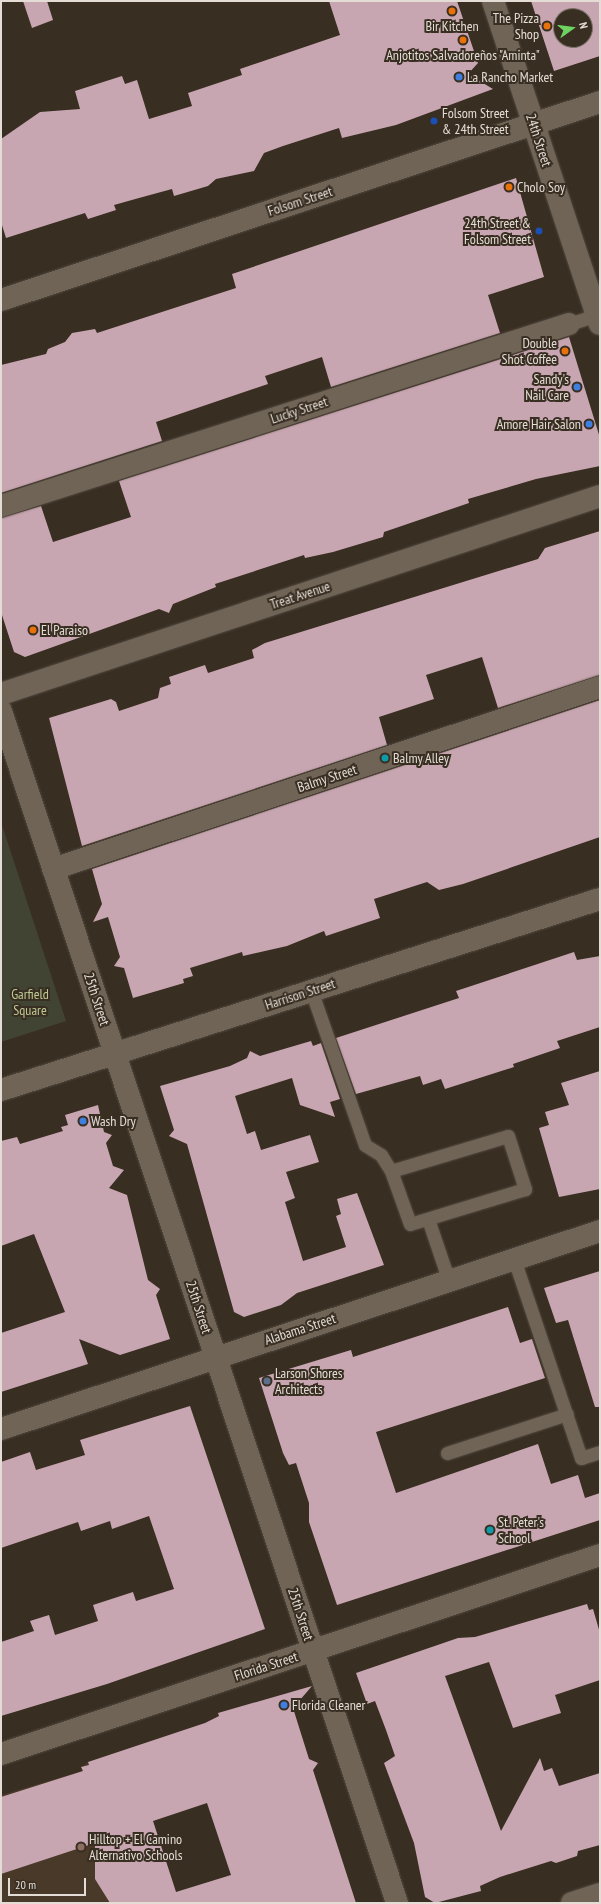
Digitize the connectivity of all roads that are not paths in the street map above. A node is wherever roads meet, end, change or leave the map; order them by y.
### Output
1 (493, 1) edge
2 (600, 102) edge
3 (534, 124) junction
4 (1, 300) edge
5 (598, 319) edge
6 (569, 324) joint
7 (600, 496) edge
8 (1, 506) edge
9 (600, 687) edge
10 (1, 694) edge
11 (1, 711) edge
12 (53, 869) junction
13 (600, 899) edge
14 (311, 990) junction
15 (114, 1053) junction
16 (1, 1090) edge
17 (391, 1171) junction
18 (428, 1218) junction
19 (600, 1231) edge
20 (514, 1259) junction
21 (449, 1280) junction
22 (216, 1357) junction
23 (567, 1414) junction
24 (1, 1428) edge
25 (600, 1452) edge
26 (447, 1453) dead end
27 (600, 1555) edge
28 (313, 1650) junction
29 (1, 1754) edge
30 (600, 1894) edge
31 (397, 1903) edge
32 (572, 1903) edge

1 - 3 street, 24th Street
2 - 3 street, Folsom Street
3 - 4 street, Folsom Street
3 - 5 street, 24th Street
5 - 6 lane, Lucky Street
6 - 8 street, Lucky Street
7 - 10 street, Treat Avenue
9 - 12 street, Balmy Street
11 - 12 street, 25th Street
12 - 15 street, 25th Street
13 - 14 street, Harrison Street
14 - 15 street, Harrison Street
14 - 17 lane
15 - 16 street, Harrison Street
15 - 22 street, 25th Street
17 - 18 lane
17 - 18 lane
18 - 21 lane
19 - 20 street, Alabama Street
20 - 21 street, Alabama Street
20 - 23 lane
21 - 22 street, Alabama Street
22 - 24 street, Alabama Street
22 - 28 street, 25th Street
23 - 25 lane
23 - 26 lane
27 - 28 street, Florida Street
28 - 29 street, Florida Street
28 - 31 street, 25th Street
30 - 32 street

